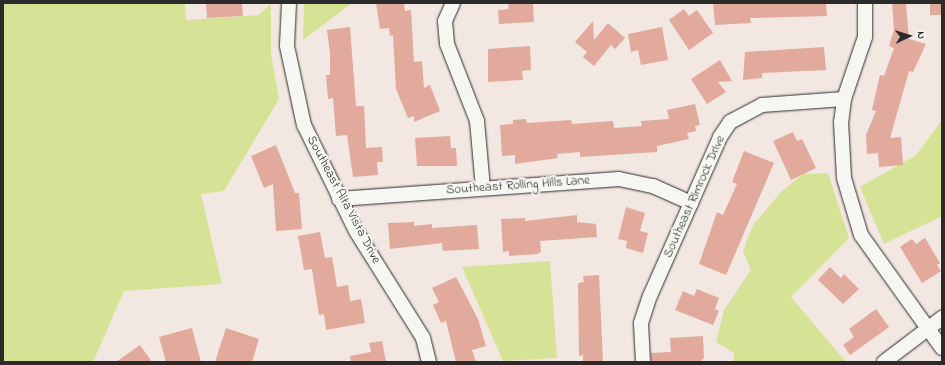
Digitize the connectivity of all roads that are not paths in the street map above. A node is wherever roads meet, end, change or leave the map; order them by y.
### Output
1 (289, 3) edge
2 (453, 3) edge
3 (865, 3) edge
4 (844, 99) junction
5 (483, 188) junction
6 (340, 200) junction
7 (691, 203) junction
8 (942, 318) edge
9 (928, 329) junction
10 (942, 348) edge
11 (429, 362) edge
12 (643, 362) edge
13 (884, 362) edge

1 - 6 street, Southeast Alta Vista Drive
2 - 5 street
3 - 4 street
4 - 7 street, Southeast Rimrock Drive
4 - 9 street
5 - 6 street, Southeast Rolling Hills Lane
5 - 7 street, Southeast Rolling Hills Lane
6 - 11 street, Southeast Alta Vista Drive
7 - 12 street, Southeast Rimrock Drive
8 - 9 street
9 - 10 street
9 - 13 street

